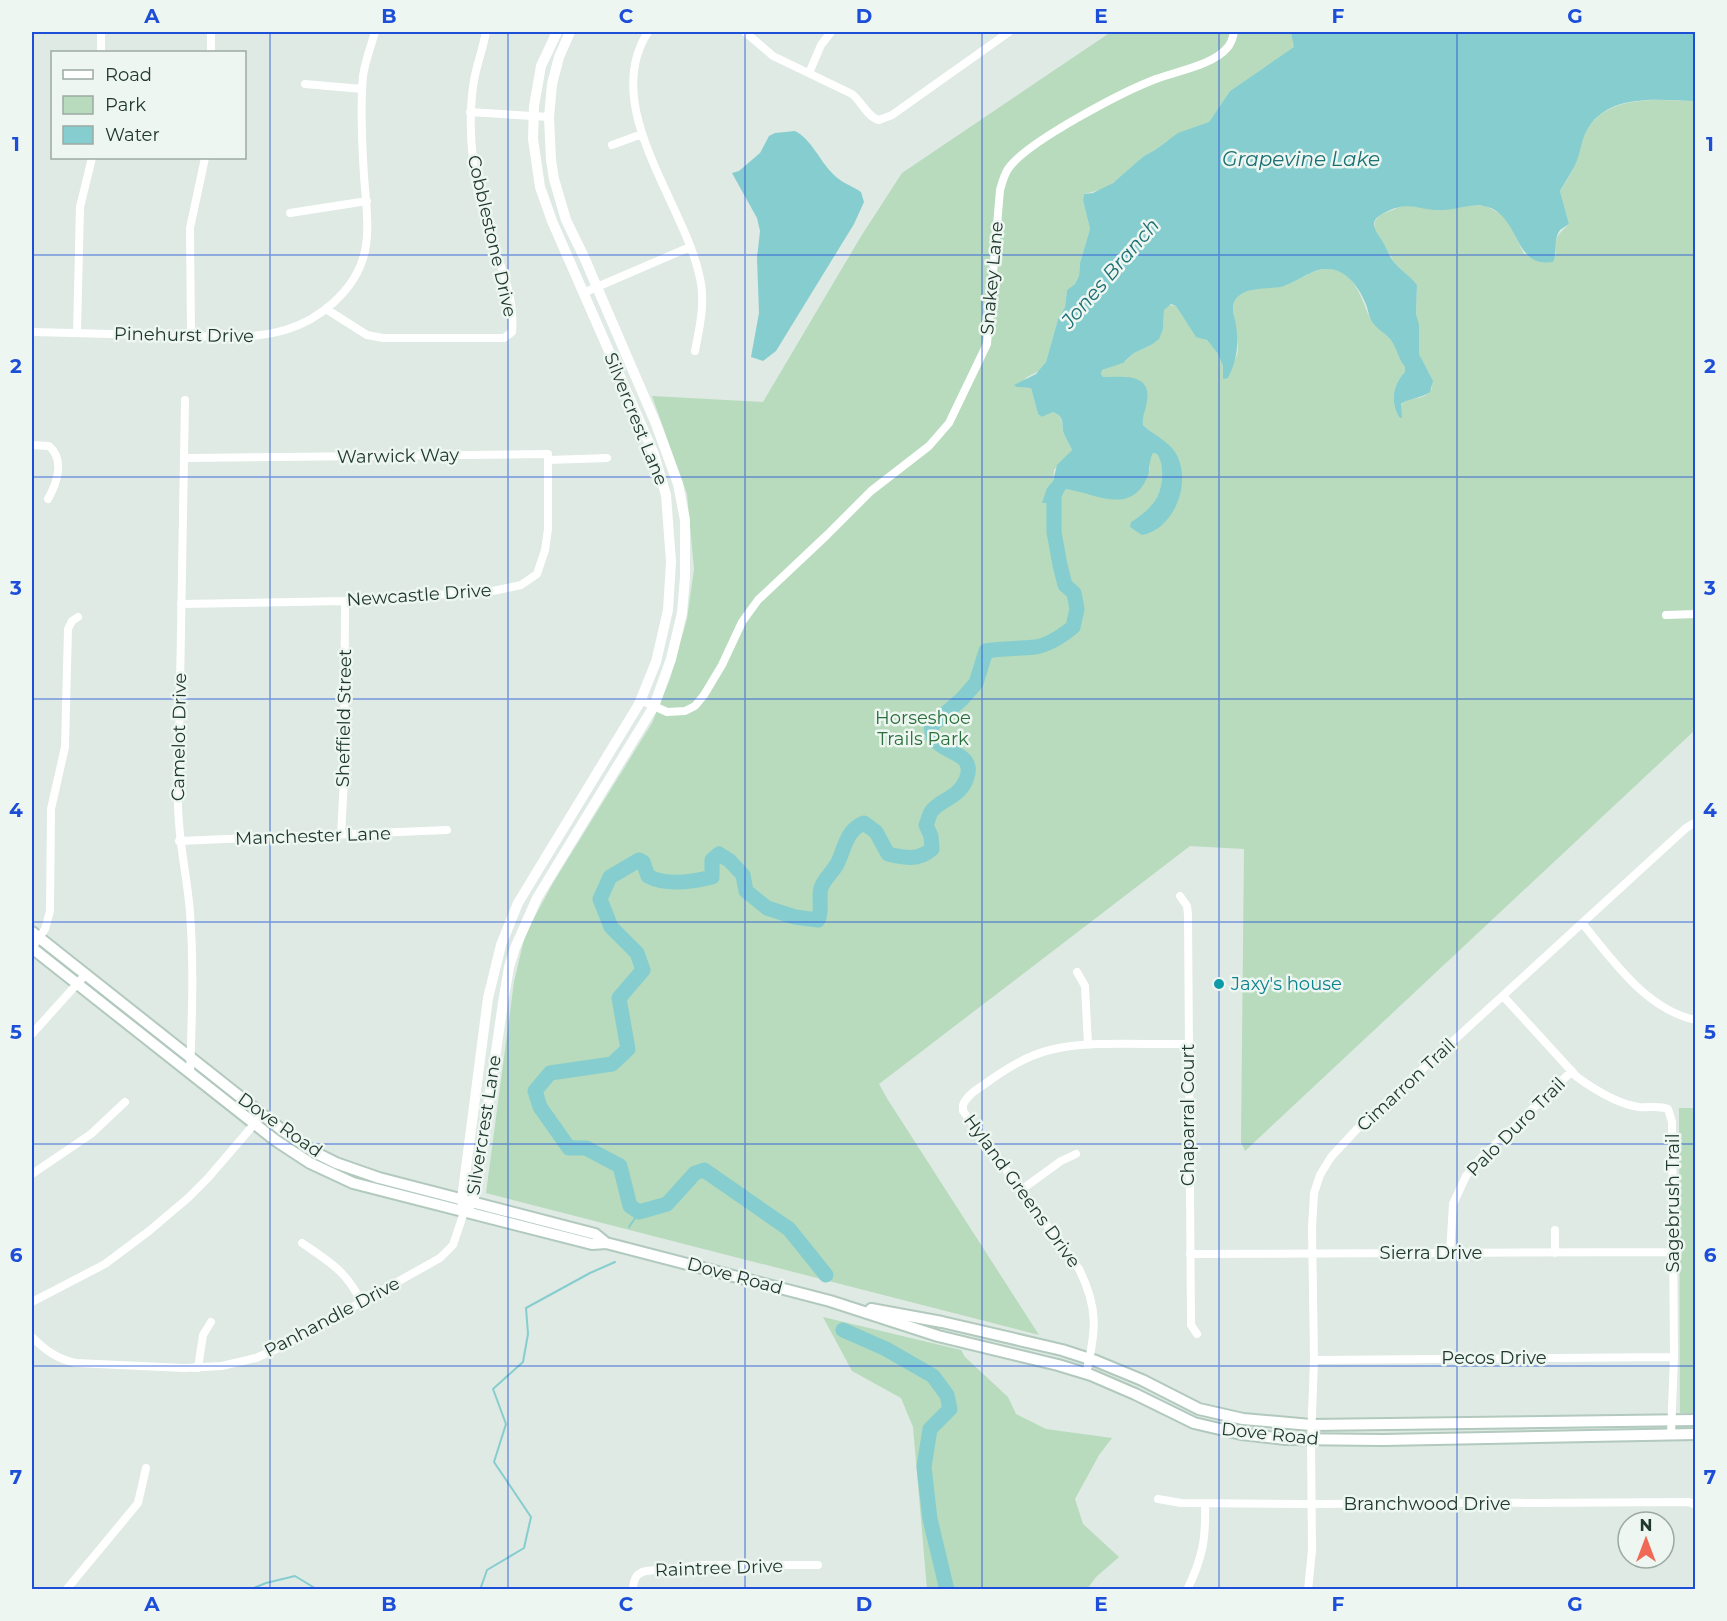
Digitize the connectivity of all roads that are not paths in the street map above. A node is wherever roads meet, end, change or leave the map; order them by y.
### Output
1 (101, 32) edge
2 (211, 32) edge
3 (375, 32) edge
4 (486, 32) edge
5 (557, 32) edge
6 (570, 32) edge
7 (648, 32) edge
8 (746, 32) edge
9 (831, 32) edge
10 (1009, 32) edge
11 (1234, 32) edge
12 (101, 51) edge
13 (211, 51) edge
14 (809, 73) junction
15 (305, 84) dead end
16 (362, 89) junction
17 (470, 112) junction
18 (534, 116) junction
19 (549, 117) junction
20 (642, 134) junction
21 (612, 145) dead end
22 (92, 159) edge
23 (205, 159) edge
24 (367, 201) junction
25 (290, 213) dead end
26 (690, 246) junction
27 (596, 287) junction
28 (583, 293) junction
29 (326, 309) junction
30 (32, 332) edge
31 (77, 332) junction
32 (191, 337) junction
33 (695, 351) dead end
34 (184, 400) dead end
35 (32, 445) edge
36 (184, 458) junction
37 (607, 458) dead end
38 (548, 460) junction
39 (48, 499) dead end
40 (345, 601) junction
41 (181, 604) junction
42 (1695, 614) edge
43 (1666, 615) dead end
44 (78, 617) dead end
45 (641, 700) junction
46 (654, 706) junction
47 (1695, 822) edge
48 (447, 830) dead end
49 (340, 835) junction
50 (179, 841) junction
51 (1180, 896) dead end
52 (1582, 923) junction
53 (35, 935) edge
54 (32, 948) edge
55 (1077, 972) dead end
56 (85, 975) junction
57 (78, 984) junction
58 (1503, 996) junction
59 (1695, 1020) edge
60 (32, 1034) edge
61 (1188, 1044) junction
62 (1088, 1045) junction
63 (191, 1058) junction
64 (1572, 1071) junction
65 (190, 1073) junction
66 (124, 1102) dead end
67 (262, 1115) junction
68 (255, 1124) junction
69 (1076, 1154) dead end
70 (32, 1174) edge
71 (1021, 1190) junction
72 (462, 1199) junction
73 (473, 1202) junction
74 (464, 1212) junction
75 (1555, 1230) dead end
76 (302, 1243) dead end
77 (606, 1243) junction
78 (1555, 1252) junction
79 (1673, 1252) junction
80 (1190, 1254) junction
81 (1312, 1254) junction
82 (1450, 1254) junction
83 (830, 1301) junction
84 (32, 1302) edge
85 (362, 1303) junction
86 (211, 1322) dead end
87 (1197, 1334) dead end
88 (32, 1337) edge
89 (1674, 1356) junction
90 (1090, 1359) junction
91 (1314, 1360) junction
92 (198, 1368) junction
93 (1086, 1374) junction
94 (1142, 1380) junction
95 (1135, 1394) junction
96 (1695, 1420) edge
97 (1670, 1421) junction
98 (1311, 1425) junction
99 (1671, 1434) junction
100 (1695, 1434) edge
101 (1311, 1440) junction
102 (146, 1468) dead end
103 (1158, 1499) dead end
104 (1205, 1503) junction
105 (1312, 1504) junction
106 (1695, 1505) edge
107 (818, 1565) dead end
108 (66, 1590) edge
109 (633, 1590) edge
110 (1186, 1590) edge
111 (1308, 1590) edge

1 - 12 street
2 - 13 street
3 - 16 street, Pinehurst Drive
4 - 17 street, Cobblestone Drive
5 - 18 main road, Silvercrest Lane
6 - 19 main road, Silvercrest Lane
7 - 20 street
8 - 14 street
9 - 14 street
10 - 14 street
11 - 46 street, Snakey Lane
15 - 16 street
16 - 24 street, Pinehurst Drive
17 - 18 street
17 - 29 street, Cobblestone Drive
18 - 19 street
18 - 28 main road, Silvercrest Lane
19 - 27 main road, Silvercrest Lane
20 - 21 street
20 - 26 street
22 - 31 street
23 - 32 street
24 - 25 street
24 - 29 street, Pinehurst Drive
26 - 27 street
26 - 33 street
27 - 28 street
27 - 46 main road, Silvercrest Lane
28 - 45 main road, Silvercrest Lane
29 - 32 street, Pinehurst Drive
30 - 31 street, Pinehurst Drive
31 - 32 street, Pinehurst Drive
34 - 36 street, Camelot Drive
35 - 39 street
36 - 38 street, Warwick Way
36 - 41 street, Camelot Drive
37 - 38 street, Warwick Way
38 - 40 street, Newcastle Drive
40 - 41 street, Newcastle Drive
40 - 49 street, Sheffield Street
41 - 50 street, Camelot Drive
42 - 43 street
44 - 53 street
45 - 46 street, Snakey Lane
45 - 72 main road, Silvercrest Lane
46 - 73 main road, Silvercrest Lane
47 - 52 street, Cimarron Trail
48 - 49 street, Manchester Lane
49 - 50 street, Manchester Lane
50 - 63 street, Camelot Drive
51 - 61 street, Chaparral Court
52 - 58 street, Cimarron Trail
52 - 59 street
53 - 54 street
53 - 56 main road, Dove Road
54 - 57 main road, Dove Road
55 - 62 street
56 - 57 street
56 - 63 main road, Dove Road
57 - 60 street
57 - 65 main road, Dove Road
58 - 64 street, Sagebrush Trail
58 - 81 street, Cimarron Trail
61 - 62 street, Hyland Greens Drive
61 - 80 street, Chaparral Court
62 - 71 street, Hyland Greens Drive
63 - 65 street, Camelot Drive
63 - 67 main road, Dove Road
64 - 79 street, Sagebrush Trail
64 - 82 street, Palo Duro Trail
65 - 68 main road, Dove Road
66 - 70 street
67 - 68 street
67 - 72 main road, Dove Road
68 - 74 main road, Dove Road
68 - 84 street
69 - 71 street
71 - 90 street, Hyland Greens Drive
72 - 73 main road, Dove Road
72 - 74 main road, Silvercrest Lane
73 - 74 main road, Silvercrest Lane
73 - 77 main road, Dove Road
74 - 77 main road, Dove Road
74 - 85 street, Panhandle Drive
75 - 78 street
76 - 85 street
77 - 83 main road, Dove Road
78 - 79 street, Sierra Drive
78 - 82 street, Sierra Drive
79 - 89 street, Sagebrush Trail
80 - 81 street, Sierra Drive
80 - 87 street, Chaparral Court
81 - 82 street, Sierra Drive
81 - 91 street, Cimarron Trail
83 - 90 main road, Dove Road
83 - 93 main road, Dove Road
85 - 92 street, Panhandle Drive
86 - 92 street
88 - 92 street, Panhandle Drive
89 - 91 street, Pecos Drive
89 - 97 street, Sagebrush Trail
90 - 93 street, Hyland Greens Drive
90 - 94 main road, Dove Road
91 - 98 street, Cimarron Trail
93 - 95 main road, Dove Road
94 - 95 main road
94 - 98 main road, Dove Road
95 - 101 main road, Dove Road
96 - 97 main road, Dove Road
97 - 98 main road, Dove Road
97 - 99 street, Sagebrush Trail
98 - 101 street, Cimarron Trail
99 - 100 main road, Dove Road
99 - 101 main road, Dove Road
101 - 105 street, Cimarron Trail
102 - 108 street
103 - 104 street, Branchwood Drive
104 - 105 street, Branchwood Drive
104 - 110 street
105 - 106 street, Branchwood Drive
105 - 111 street, Cimarron Trail
107 - 109 street, Raintree Drive

